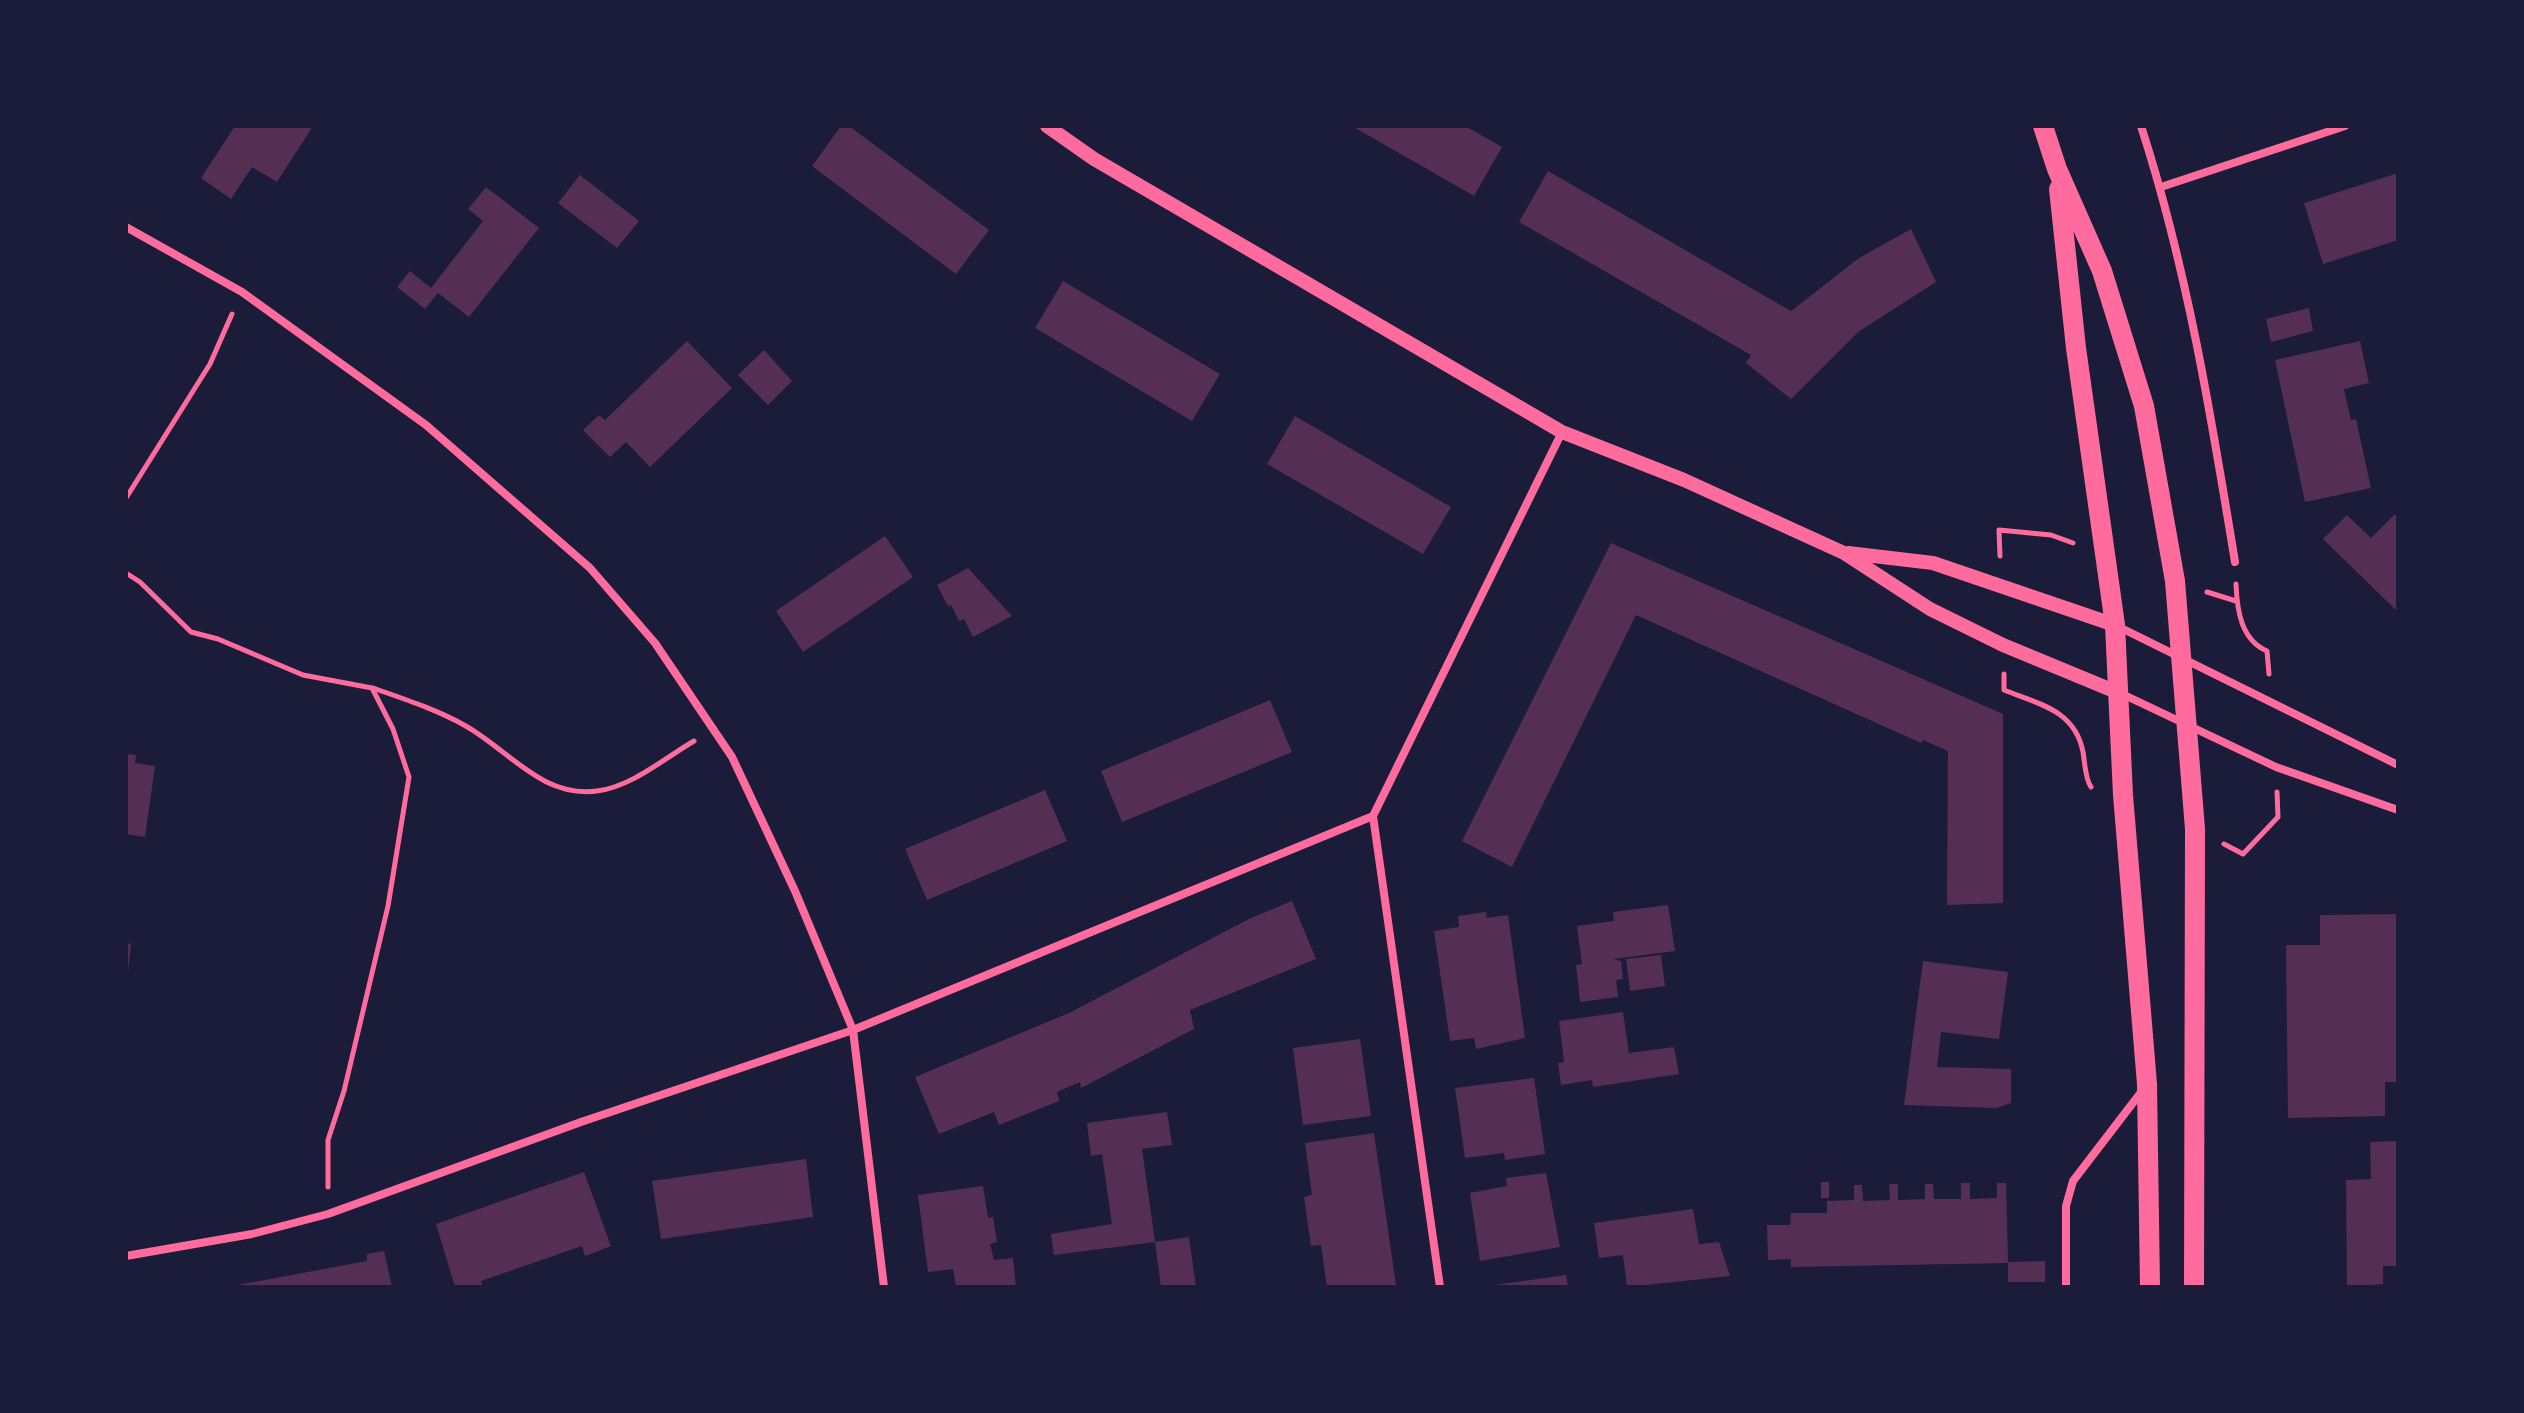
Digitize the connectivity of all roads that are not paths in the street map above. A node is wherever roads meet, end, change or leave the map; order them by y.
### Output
1 (1047, 126) edge
2 (2043, 126) edge
3 (2141, 126) edge
4 (2345, 126) edge
5 (2057, 169) junction
6 (2161, 187) junction
7 (126, 227) edge
8 (1562, 432) junction
9 (1844, 553) junction
10 (2235, 562) dead end
11 (2115, 625) junction
12 (2184, 656) junction
13 (2119, 693) junction
14 (2187, 723) junction
15 (2398, 765) edge
16 (2398, 810) edge
17 (1373, 816) junction
18 (853, 1030) junction
19 (2147, 1084) junction
20 (126, 1256) edge
21 (884, 1287) edge
22 (1440, 1287) edge
23 (2066, 1287) edge
24 (2150, 1287) edge
25 (2194, 1287) edge

1 - 8 street
2 - 5 main road
3 - 6 street
4 - 6 street
5 - 11 main road
5 - 12 main road
6 - 10 street
7 - 18 street
8 - 9 street
8 - 17 street
9 - 11 street
9 - 13 street
11 - 12 street
11 - 13 main road
12 - 14 main road
12 - 15 street
13 - 14 street
13 - 19 main road
14 - 16 street
14 - 25 main road
17 - 18 street
17 - 22 street
18 - 20 street
18 - 21 street
19 - 23 street
19 - 24 main road

